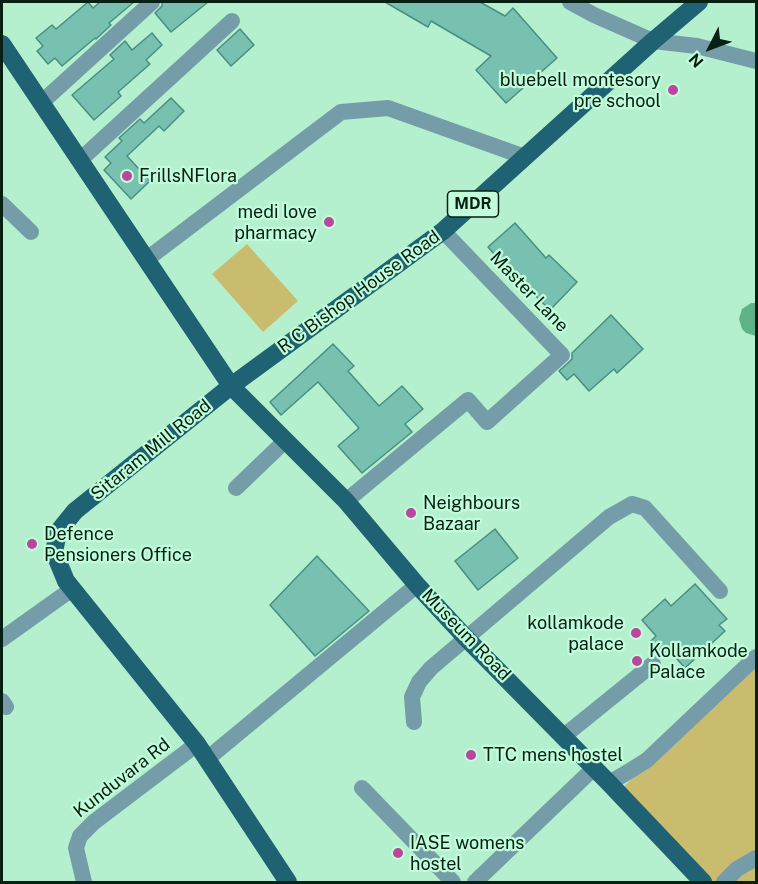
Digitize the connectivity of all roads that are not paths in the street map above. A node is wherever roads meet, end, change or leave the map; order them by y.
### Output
1 (152, 2) edge
2 (570, 2) edge
3 (699, 2) edge
4 (232, 21) dead end
5 (653, 41) junction
6 (2, 44) edge
7 (756, 61) edge
8 (41, 103) junction
9 (525, 156) junction
10 (80, 160) junction
11 (2, 204) edge
12 (442, 231) junction
13 (31, 232) dead end
14 (147, 259) junction
15 (231, 386) junction
16 (286, 440) junction
17 (236, 488) dead end
18 (346, 501) junction
19 (417, 585) junction
20 (72, 589) junction
21 (720, 591) dead end
22 (466, 638) junction
23 (2, 639) edge
24 (756, 657) edge
25 (653, 664) dead end
26 (414, 722) dead end
27 (564, 736) junction
28 (197, 744) junction
29 (207, 759) junction
30 (594, 768) junction
31 (609, 783) junction
32 (362, 788) dead end
33 (756, 858) edge
34 (84, 882) edge
35 (288, 882) edge
36 (453, 882) edge
37 (475, 882) edge
38 (703, 882) edge
39 (724, 882) edge

1 - 8 street
2 - 5 street
3 - 5 main road, R C Bishop House Road / MDR
4 - 10 street
5 - 7 street
5 - 9 main road, R C Bishop House Road / MDR
6 - 8 main road
8 - 10 main road
9 - 12 main road, R C Bishop House Road / MDR
9 - 14 street
10 - 14 main road
11 - 13 street
12 - 15 main road, R C Bishop House Road / MDR
12 - 18 street, Master Lane
14 - 15 main road
15 - 16 main road, Museum Road
15 - 20 main road, Sitaram Mill Road
16 - 17 street
16 - 18 main road, Museum Road
18 - 19 main road, Museum Road
19 - 22 main road, Museum Road
19 - 29 street
20 - 23 street
20 - 28 main road, Sitaram Mill Road
21 - 22 street
22 - 26 street
22 - 27 main road, Museum Road
24 - 31 street
25 - 27 street
27 - 30 main road, Museum Road
28 - 29 main road, Sitaram Mill Road
28 - 34 street, Kunduvara Rd
29 - 35 main road, Sitaram Mill Road
30 - 31 main road, Museum Road
30 - 37 street
31 - 38 main road, Museum Road
32 - 36 street
33 - 39 street

